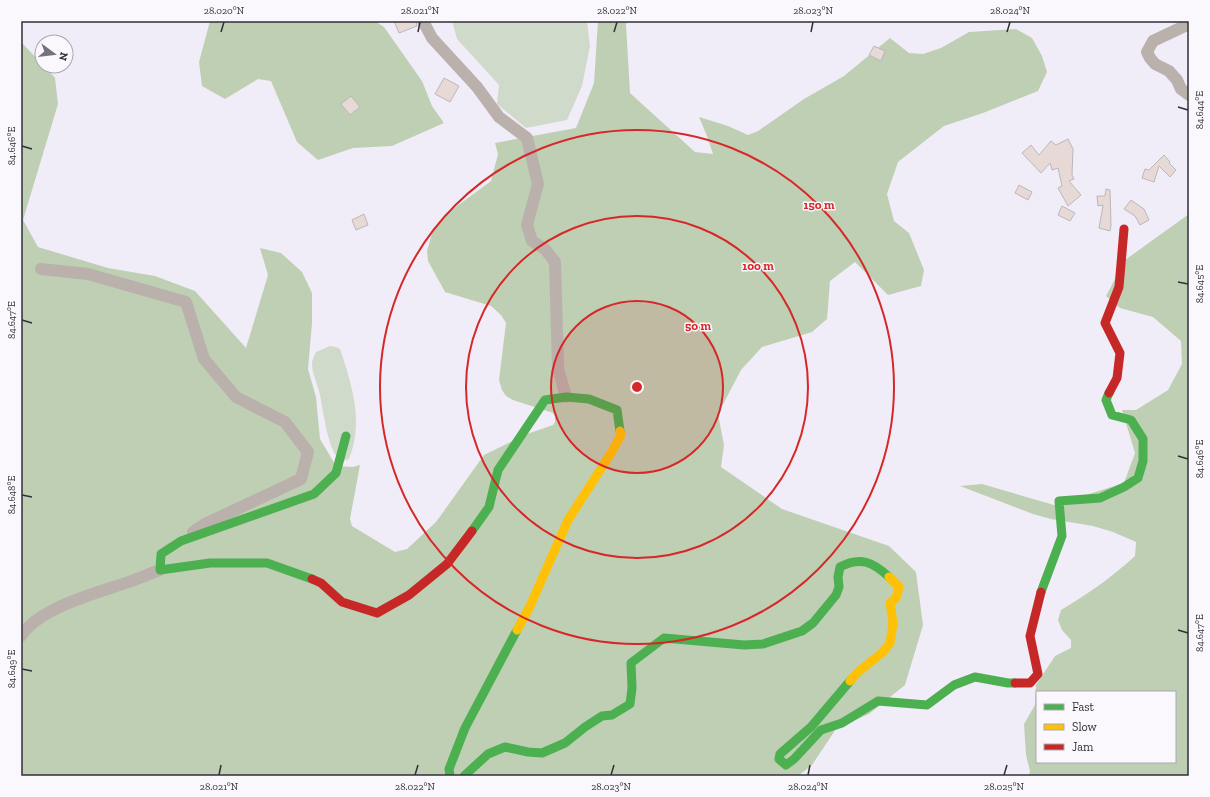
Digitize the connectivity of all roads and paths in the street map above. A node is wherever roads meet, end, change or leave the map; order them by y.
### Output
1 (423, 21) edge
2 (1189, 24) edge
3 (1189, 95) edge
4 (1124, 229) dead end
5 (41, 269) dead end
6 (566, 396) junction
7 (346, 436) dead end
8 (181, 541) junction
9 (160, 570) junction
10 (21, 636) edge
11 (450, 776) edge
12 (464, 776) edge

1 - 6 street
2 - 3 street
4 - 12 street
5 - 8 street
6 - 9 street
6 - 11 street
7 - 8 street
8 - 9 street
9 - 10 street

